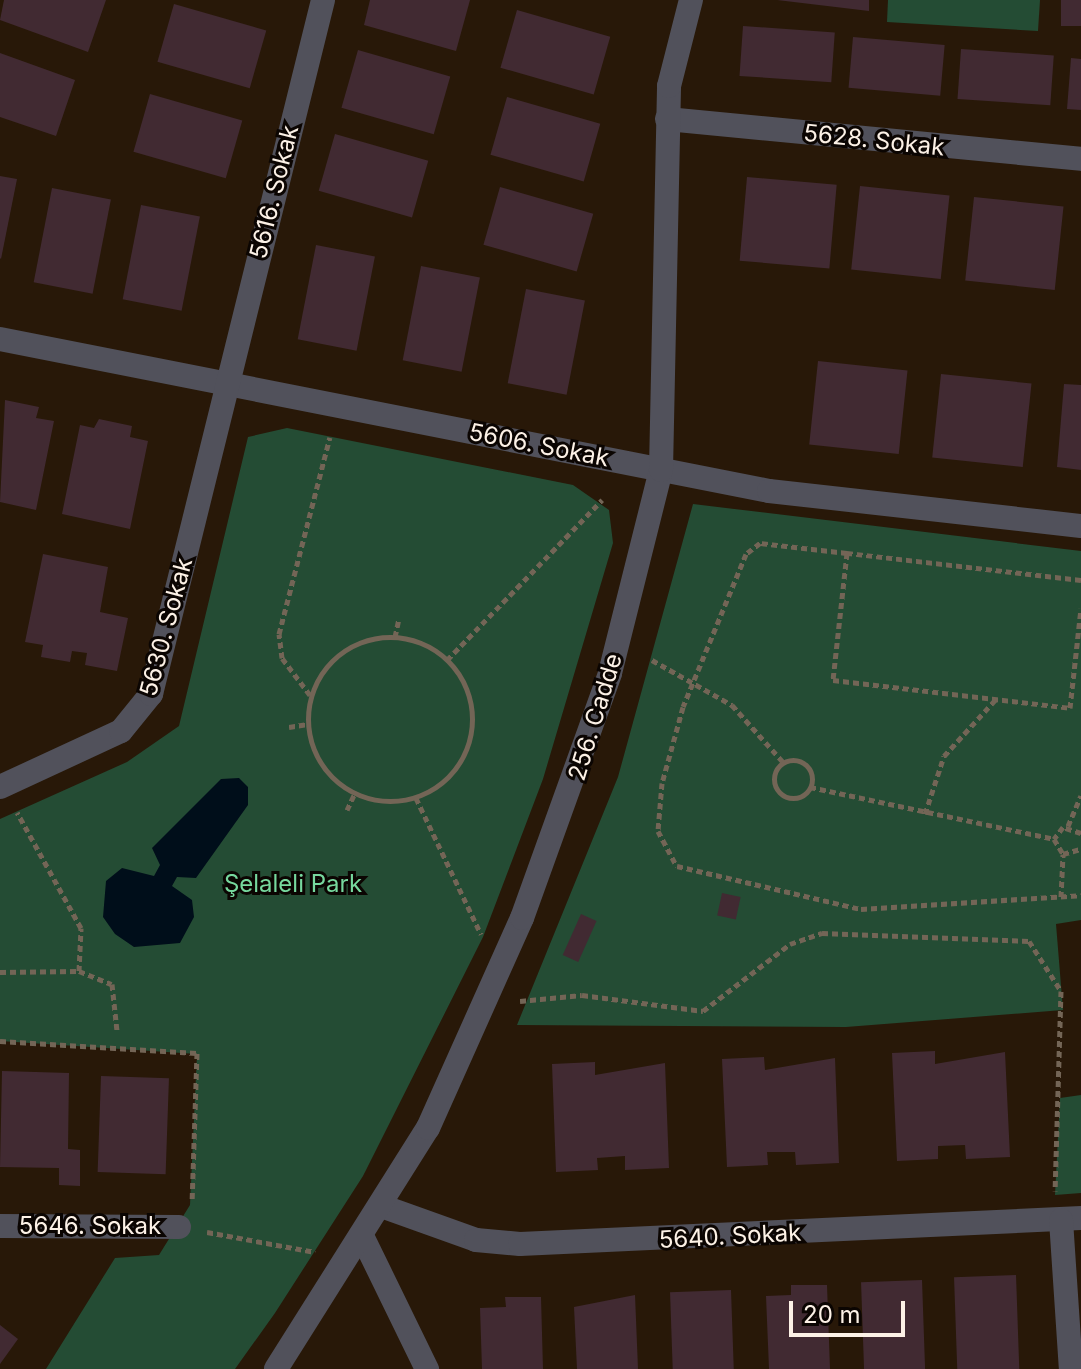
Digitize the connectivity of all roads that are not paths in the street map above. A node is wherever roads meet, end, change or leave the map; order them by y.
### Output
1 (323, 0) edge
2 (691, 0) edge
3 (667, 119) junction
4 (1081, 159) edge
5 (0, 339) edge
6 (225, 383) junction
7 (661, 470) junction
8 (1081, 526) edge
9 (0, 787) edge
10 (384, 1207) junction
11 (1066, 1219) edge
12 (0, 1226) edge
13 (179, 1227) road end
14 (364, 1240) junction
15 (276, 1369) edge
16 (427, 1369) edge
17 (1071, 1369) edge

1 - 6 street, 5616. Sokak
2 - 3 street, 256. Cadde
3 - 4 street, 5628. Sokak
3 - 7 street, 256. Cadde
5 - 6 street, 5606. Sokak
6 - 7 street, 5606. Sokak
6 - 9 street, 5630. Sokak
7 - 8 street, 5606. Sokak
7 - 10 street, 256. Cadde
10 - 11 street, 5640. Sokak
10 - 14 street, 256. Cadde
11 - 17 street
12 - 13 street, 5646. Sokak
14 - 15 street, 256. Cadde
14 - 16 street

